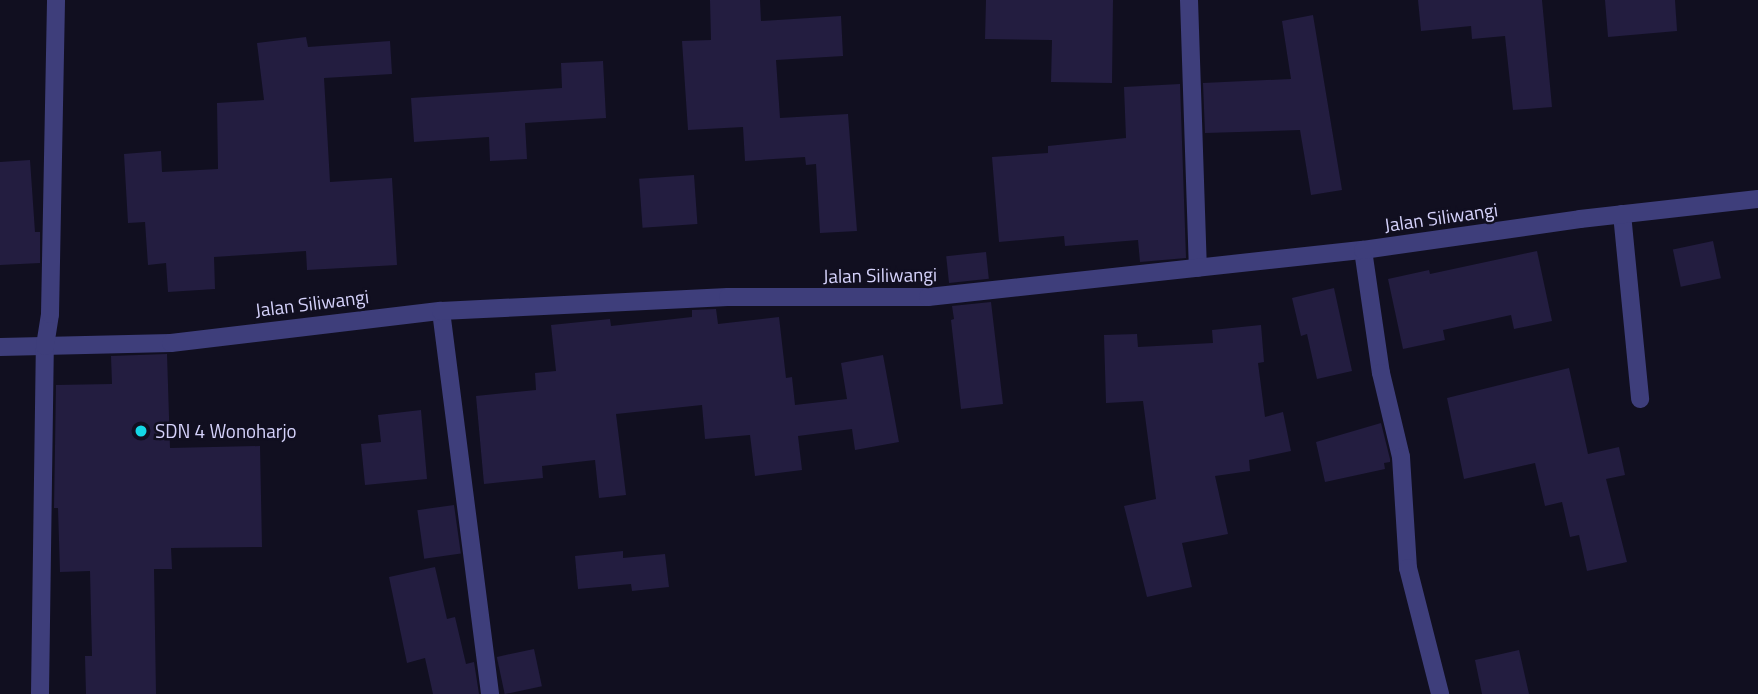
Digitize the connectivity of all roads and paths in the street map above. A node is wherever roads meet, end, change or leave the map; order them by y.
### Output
1 (56, 0) edge
2 (1189, 0) edge
3 (1758, 200) edge
4 (1622, 214) junction
5 (1363, 250) junction
6 (1198, 268) junction
7 (441, 310) junction
8 (45, 346) junction
9 (0, 348) edge
10 (1640, 399) dead end
11 (40, 694) edge
12 (490, 694) edge
13 (1440, 694) edge

1 - 8 street
2 - 6 street
3 - 4 street, Jalan Siliwangi
4 - 5 street, Jalan Siliwangi
4 - 10 street
5 - 6 street, Jalan Siliwangi
5 - 13 street
6 - 7 street, Jalan Siliwangi
7 - 8 street, Jalan Siliwangi
7 - 12 street
8 - 9 street, Jalan Siliwangi
8 - 11 street

